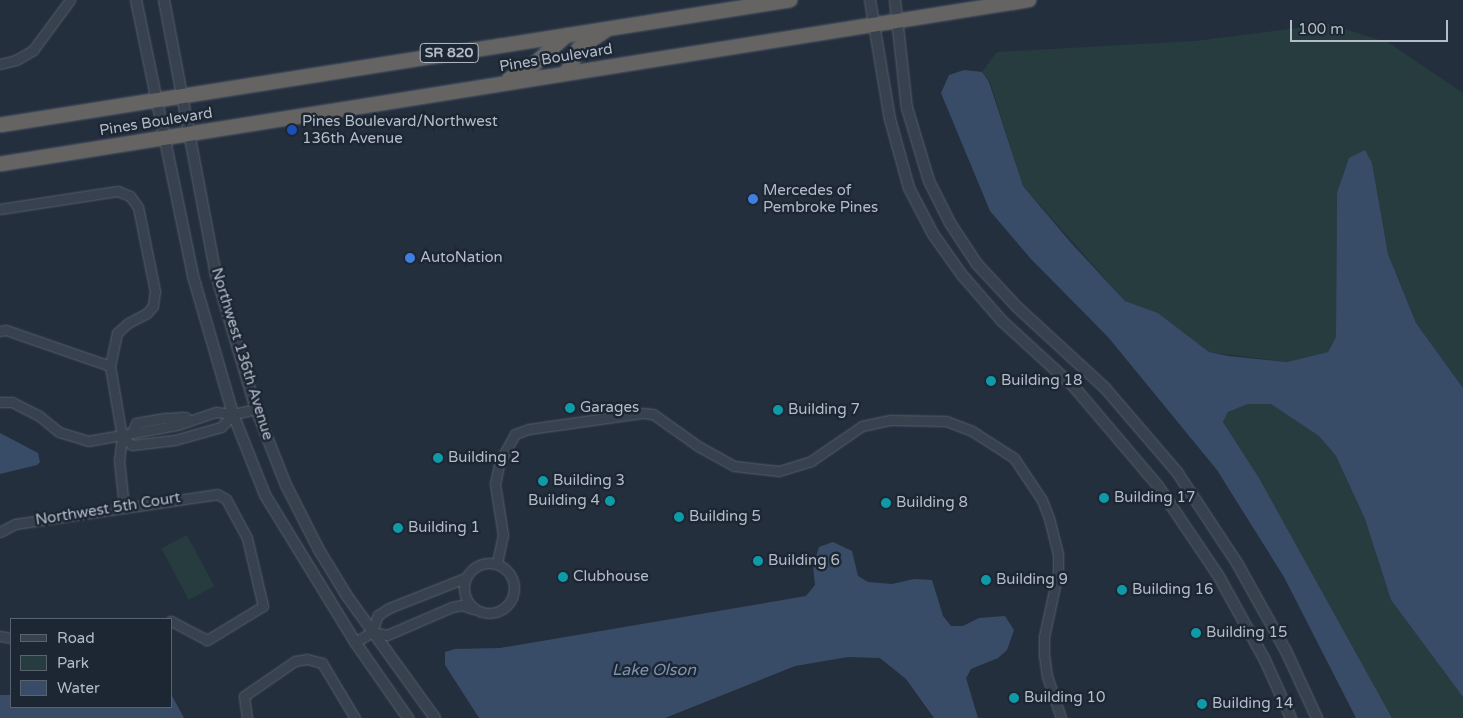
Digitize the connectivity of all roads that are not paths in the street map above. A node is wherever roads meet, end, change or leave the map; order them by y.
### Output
1 (70, 0) edge
2 (136, 0) edge
3 (164, 0) edge
4 (790, 0) edge
5 (870, 0) edge
6 (895, 0) edge
7 (1029, 0) edge
8 (896, 20) junction
9 (874, 24) junction
10 (609, 28) junction
11 (567, 34) junction
12 (0, 64) edge
13 (567, 72) junction
14 (502, 83) junction
15 (182, 96) junction
16 (155, 100) junction
17 (0, 125) edge
18 (190, 132) junction
19 (163, 137) junction
20 (0, 164) edge
21 (0, 210) edge
22 (0, 330) edge
23 (110, 366) junction
24 (0, 402) edge
25 (256, 409) junction
26 (233, 414) junction
27 (190, 421) junction
28 (154, 430) junction
29 (132, 432) junction
30 (122, 437) junction
31 (157, 443) junction
32 (124, 507) junction
33 (0, 532) edge
34 (497, 563) junction
35 (465, 578) junction
36 (478, 611) junction
37 (172, 622) edge
38 (372, 632) junction
39 (355, 642) junction
40 (247, 718) edge
41 (355, 718) edge
42 (408, 718) edge
43 (435, 718) edge
44 (1061, 718) edge
45 (1291, 718) edge
46 (1317, 718) edge

1 - 12 street
2 - 16 street, Northwest 136th Avenue
3 - 15 street, Northwest 136th Avenue
4 - 10 highway, Pines Boulevard / SR 820
5 - 9 street
6 - 8 street
7 - 8 highway, Pines Boulevard / SR 820
8 - 9 highway, Pines Boulevard / SR 820
8 - 46 street
9 - 13 highway, Pines Boulevard / SR 820
9 - 45 street
10 - 11 highway, Pines Boulevard / SR 820
10 - 13 highway
11 - 14 highway
11 - 15 highway, Pines Boulevard / SR 820
13 - 14 highway, Pines Boulevard / SR 820
14 - 18 highway, Pines Boulevard / SR 820
15 - 16 highway, Pines Boulevard / SR 820
15 - 18 street, Northwest 136th Avenue
16 - 17 highway, Pines Boulevard / SR 820
16 - 19 street, Northwest 136th Avenue
18 - 19 highway, Pines Boulevard / SR 820
18 - 25 street, Northwest 136th Avenue
19 - 20 highway, Pines Boulevard / SR 820
19 - 26 street, Northwest 136th Avenue
21 - 23 street
22 - 23 street
23 - 30 street
24 - 30 street
25 - 26 street
25 - 38 street, Northwest 136th Avenue
26 - 27 street
26 - 31 street
26 - 39 street, Northwest 136th Avenue
27 - 28 street
27 - 29 street
28 - 29 street
28 - 31 street
29 - 30 street
30 - 31 street
30 - 32 street
32 - 33 street, Northwest 5th Court
32 - 37 street, Northwest 5th Court
34 - 35 street
34 - 36 street
34 - 44 street
35 - 36 street
35 - 38 street
36 - 38 street
38 - 39 street
38 - 43 street, Northwest 136th Avenue
39 - 42 street, Northwest 136th Avenue
40 - 41 street

